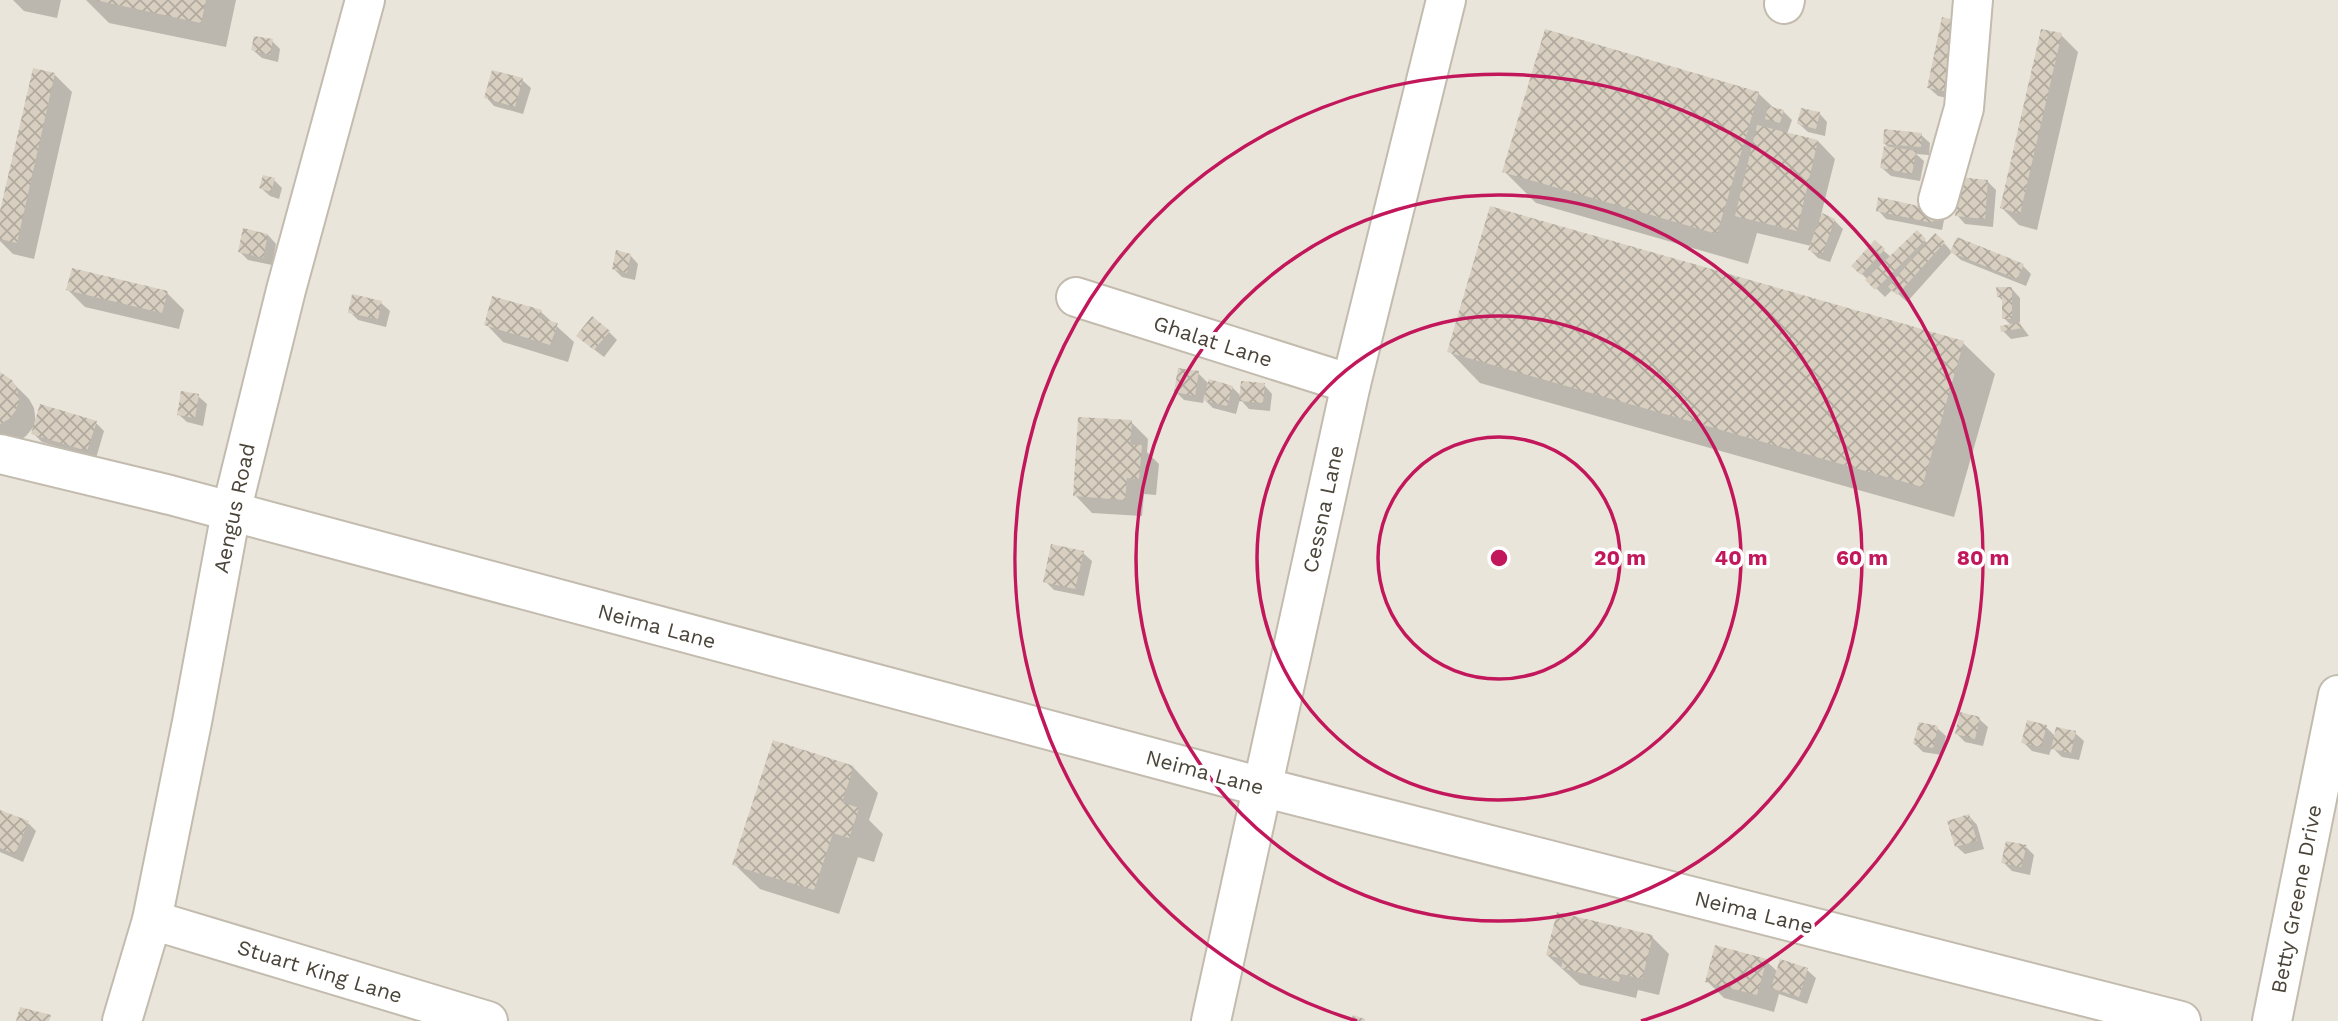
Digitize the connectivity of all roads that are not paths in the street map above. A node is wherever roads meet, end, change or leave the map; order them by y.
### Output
1 (365, 0) edge
2 (1446, 0) edge
3 (1973, 0) edge
4 (1938, 200) dead end
5 (1076, 297) dead end
6 (1350, 384) junction
7 (0, 454) edge
8 (231, 512) junction
9 (2338, 695) edge
10 (1262, 787) junction
11 (152, 920) junction
12 (122, 1021) edge
13 (488, 1021) edge
14 (1211, 1021) edge
15 (2181, 1021) edge
16 (2272, 1021) edge

1 - 8 street, Aengus Road
2 - 6 street, Cessna Lane
3 - 4 street
5 - 6 street, Ghalat Lane
6 - 10 street, Cessna Lane
7 - 8 street, Neima Lane
8 - 10 street, Neima Lane
8 - 11 street, Aengus Road
9 - 16 street, Betty Greene Drive
10 - 14 street, Cessna Lane
10 - 15 street, Neima Lane
11 - 12 street, Aengus Road
11 - 13 street, Stuart King Lane

